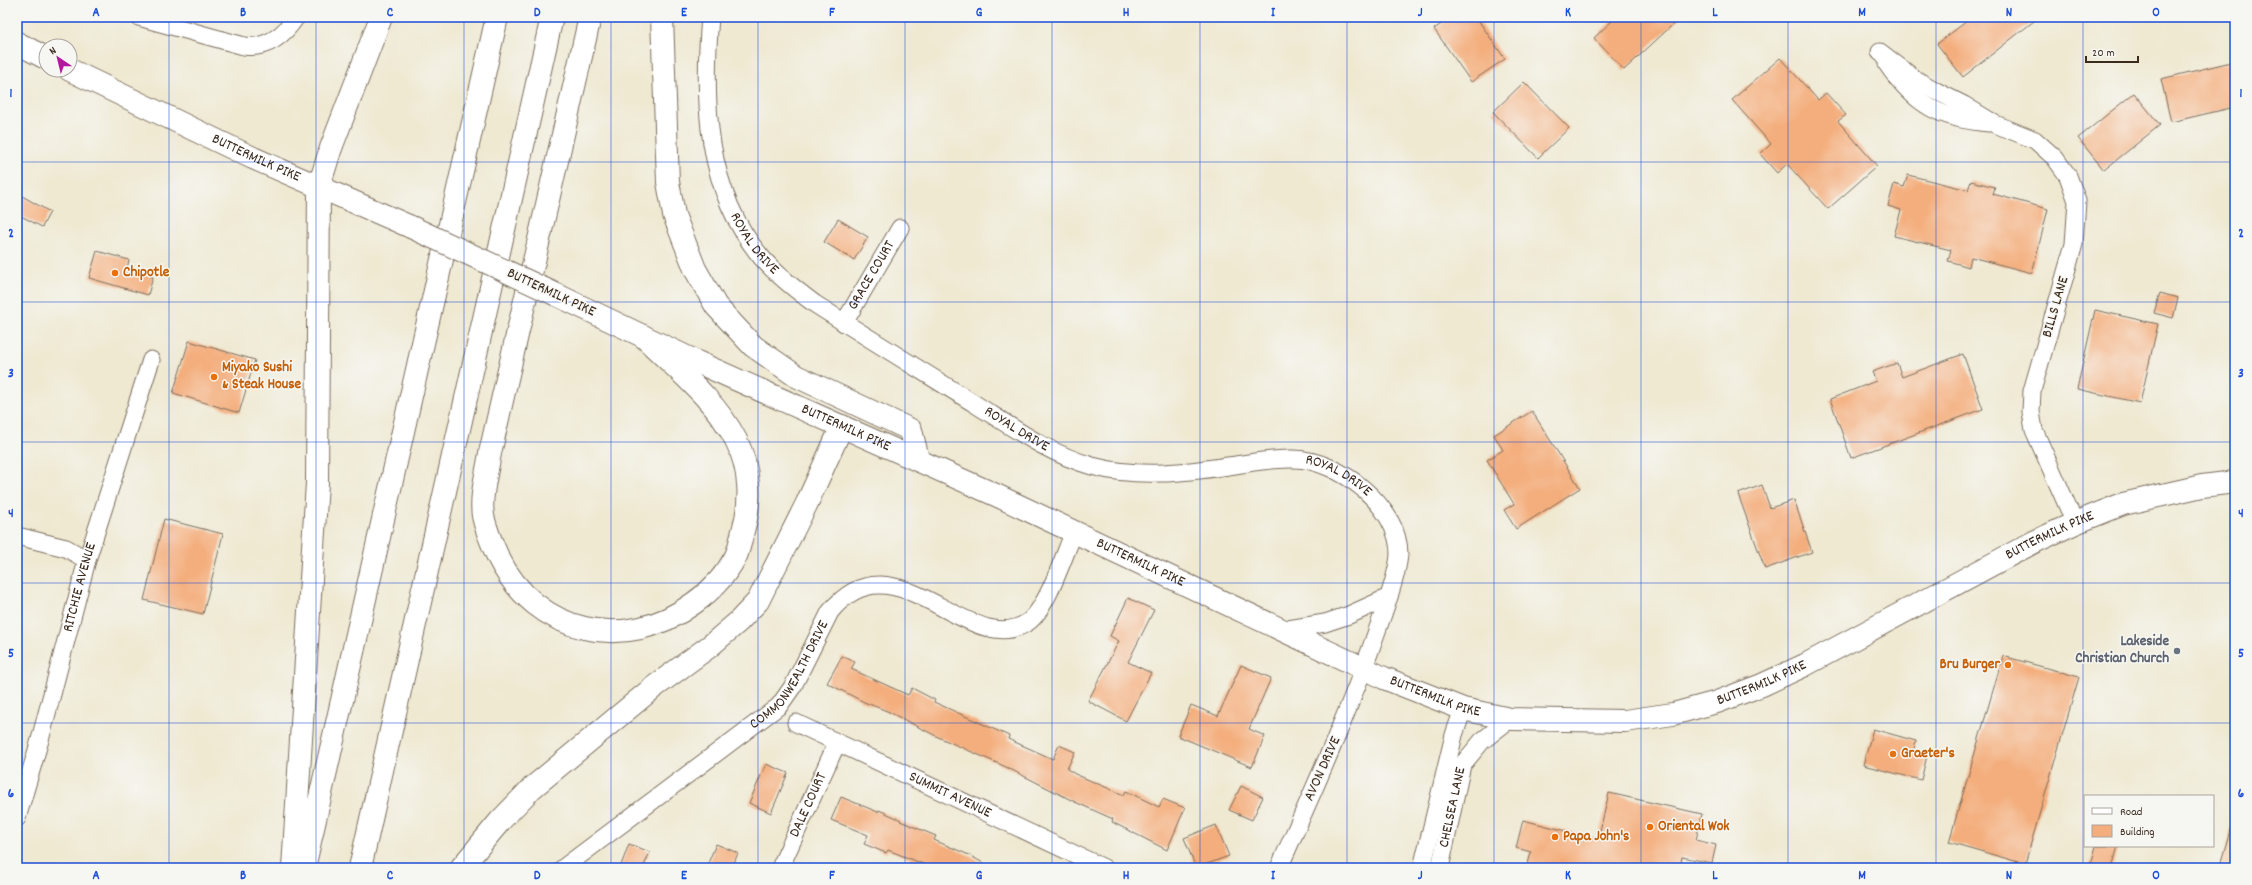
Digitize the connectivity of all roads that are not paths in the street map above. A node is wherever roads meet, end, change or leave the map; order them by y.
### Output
1 (139, 17) edge
2 (296, 17) edge
3 (381, 17) edge
4 (497, 17) edge
5 (552, 17) edge
6 (590, 17) edge
7 (662, 17) edge
8 (710, 17) edge
9 (17, 43) edge
10 (38, 54) edge
11 (78, 74) edge
12 (1995, 124) junction
13 (319, 186) junction
14 (900, 228) dead end
15 (844, 323) junction
16 (643, 336) junction
17 (151, 360) dead end
18 (842, 426) junction
19 (918, 459) junction
20 (2235, 482) edge
21 (2075, 523) junction
22 (1074, 532) junction
23 (17, 536) edge
24 (87, 560) junction
25 (1389, 597) junction
26 (1282, 630) junction
27 (1364, 669) junction
28 (1463, 709) junction
29 (1510, 719) junction
30 (796, 723) dead end
31 (837, 743) junction
32 (17, 818) edge
33 (1081, 864) edge
34 (293, 868) edge
35 (304, 868) edge
36 (360, 868) edge
37 (461, 868) edge
38 (563, 868) edge
39 (780, 868) edge
40 (1104, 868) edge
41 (1279, 868) edge
42 (1422, 868) edge
43 (1440, 868) edge

1 - 2 street
3 - 13 main road
4 - 35 main road
5 - 36 main road
6 - 16 main road
7 - 19 main road
8 - 15 street, ROYAL DRIVE
9 - 10 main road
11 - 13 main road, BUTTERMILK PIKE
12 - 12 street, BILLS LANE
12 - 21 street, BILLS LANE
13 - 16 main road, BUTTERMILK PIKE, bridge
13 - 34 main road
14 - 15 street, GRACE COURT
15 - 25 street, ROYAL DRIVE
16 - 18 main road, BUTTERMILK PIKE
17 - 24 street, RITCHIE AVENUE
18 - 19 main road, BUTTERMILK PIKE
18 - 37 main road
19 - 22 main road, BUTTERMILK PIKE
20 - 21 main road, BUTTERMILK PIKE
21 - 29 main road, BUTTERMILK PIKE
22 - 26 main road, BUTTERMILK PIKE
22 - 38 street, COMMONWEALTH DRIVE
23 - 24 street
24 - 32 street, RITCHIE AVENUE
25 - 26 street
25 - 27 street, ROYAL DRIVE
26 - 27 main road, BUTTERMILK PIKE
27 - 28 main road, BUTTERMILK PIKE
27 - 41 street, AVON DRIVE
28 - 29 main road, BUTTERMILK PIKE
28 - 42 street, CHELSEA LANE
29 - 43 street, CHELSEA LANE
30 - 31 street, SUMMIT AVENUE
31 - 33 street, SUMMIT AVENUE
31 - 39 street, DALE COURT
33 - 40 street, SUMMIT AVENUE

